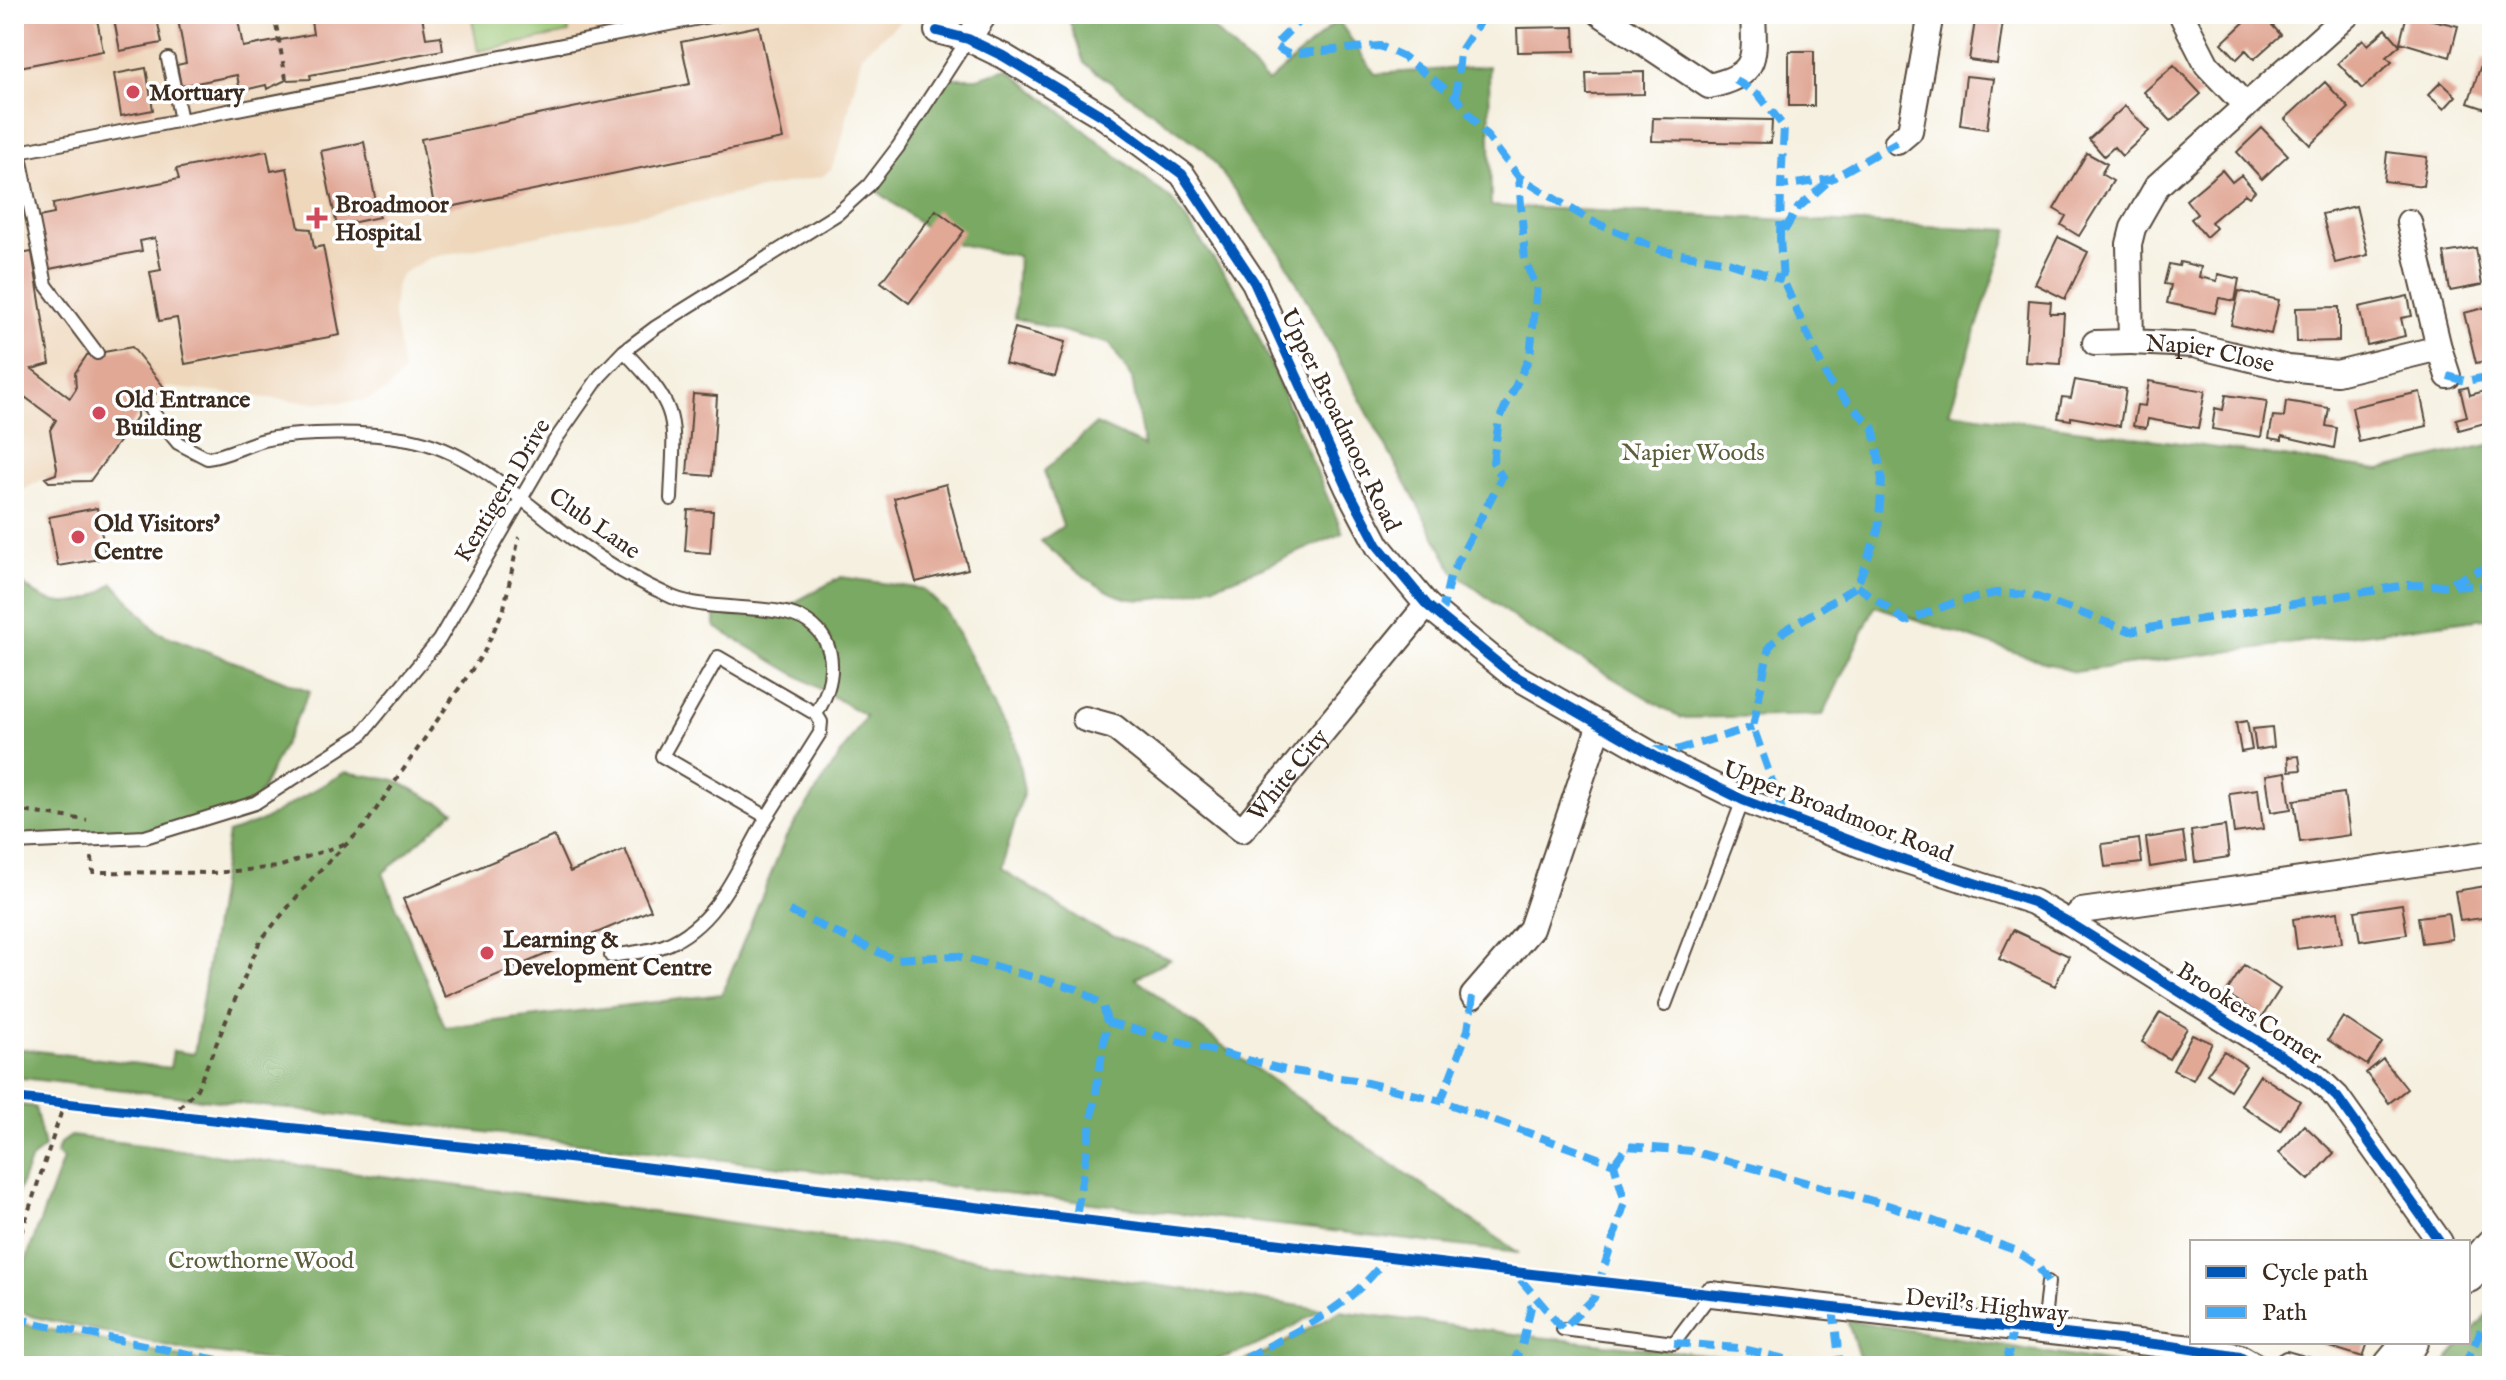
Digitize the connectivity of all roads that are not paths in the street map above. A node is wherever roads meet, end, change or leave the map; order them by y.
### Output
1 (720, 14) edge
2 (985, 14) edge
3 (1601, 14) edge
4 (1753, 14) edge
5 (1931, 14) edge
6 (2348, 14) edge
7 (2183, 18) dead end
8 (937, 31) dead end
9 (968, 39) junction
10 (168, 59) dead end
11 (2246, 106) junction
12 (181, 120) junction
13 (1897, 142) dead end
14 (19, 177) edge
15 (2409, 222) dead end
16 (2131, 342) junction
17 (2095, 343) dead end
18 (2439, 348) junction
19 (624, 351) junction
20 (97, 353) dead end
21 (2448, 376) dead end
22 (145, 403) dead end
23 (522, 497) junction
24 (671, 499) dead end
25 (1427, 605) junction
26 (816, 714) junction
27 (1085, 719) dead end
28 (1600, 724) junction
29 (1743, 800) junction
30 (767, 817) junction
31 (14, 843) edge
32 (2492, 853) edge
33 (2070, 923) junction
34 (611, 956) dead end
35 (1473, 996) dead end
36 (1665, 1005) dead end
37 (2439, 1240) edge
38 (2492, 1246) edge
39 (2470, 1273) edge
40 (2048, 1282) dead end
41 (1711, 1294) joint
42 (1563, 1329) dead end
43 (2043, 1331) junction
44 (2256, 1366) edge
45 (2273, 1366) edge
46 (2314, 1366) edge

1 - 12 lane
2 - 9 street
3 - 4 street
5 - 13 street
6 - 11 street, Napier Close
7 - 11 street
8 - 9 street, Upper Broadmoor Road
9 - 19 lane, Kentigern Drive
9 - 25 street, Upper Broadmoor Road
10 - 12 lane
11 - 16 street, Napier Close
12 - 14 lane
14 - 20 lane
15 - 18 street
16 - 17 street
16 - 18 street, Napier Close
18 - 21 street
19 - 23 lane, Kentigern Drive
19 - 24 lane
22 - 23 lane, Club Lane
23 - 26 lane, Club Lane
23 - 31 lane, Kentigern Drive
25 - 27 street, White City
25 - 28 street, Upper Broadmoor Road
26 - 30 lane, Club Lane
26 - 30 lane
28 - 29 street, Upper Broadmoor Road
28 - 35 street
29 - 33 street, Upper Broadmoor Road
29 - 36 lane
30 - 34 lane, Club Lane
32 - 33 street
33 - 37 street, Brookers Corner
38 - 39 main road
40 - 43 lane
41 - 42 lane
41 - 43 street, Devil's Highway
43 - 44 street, Devil's Highway
45 - 46 lane

